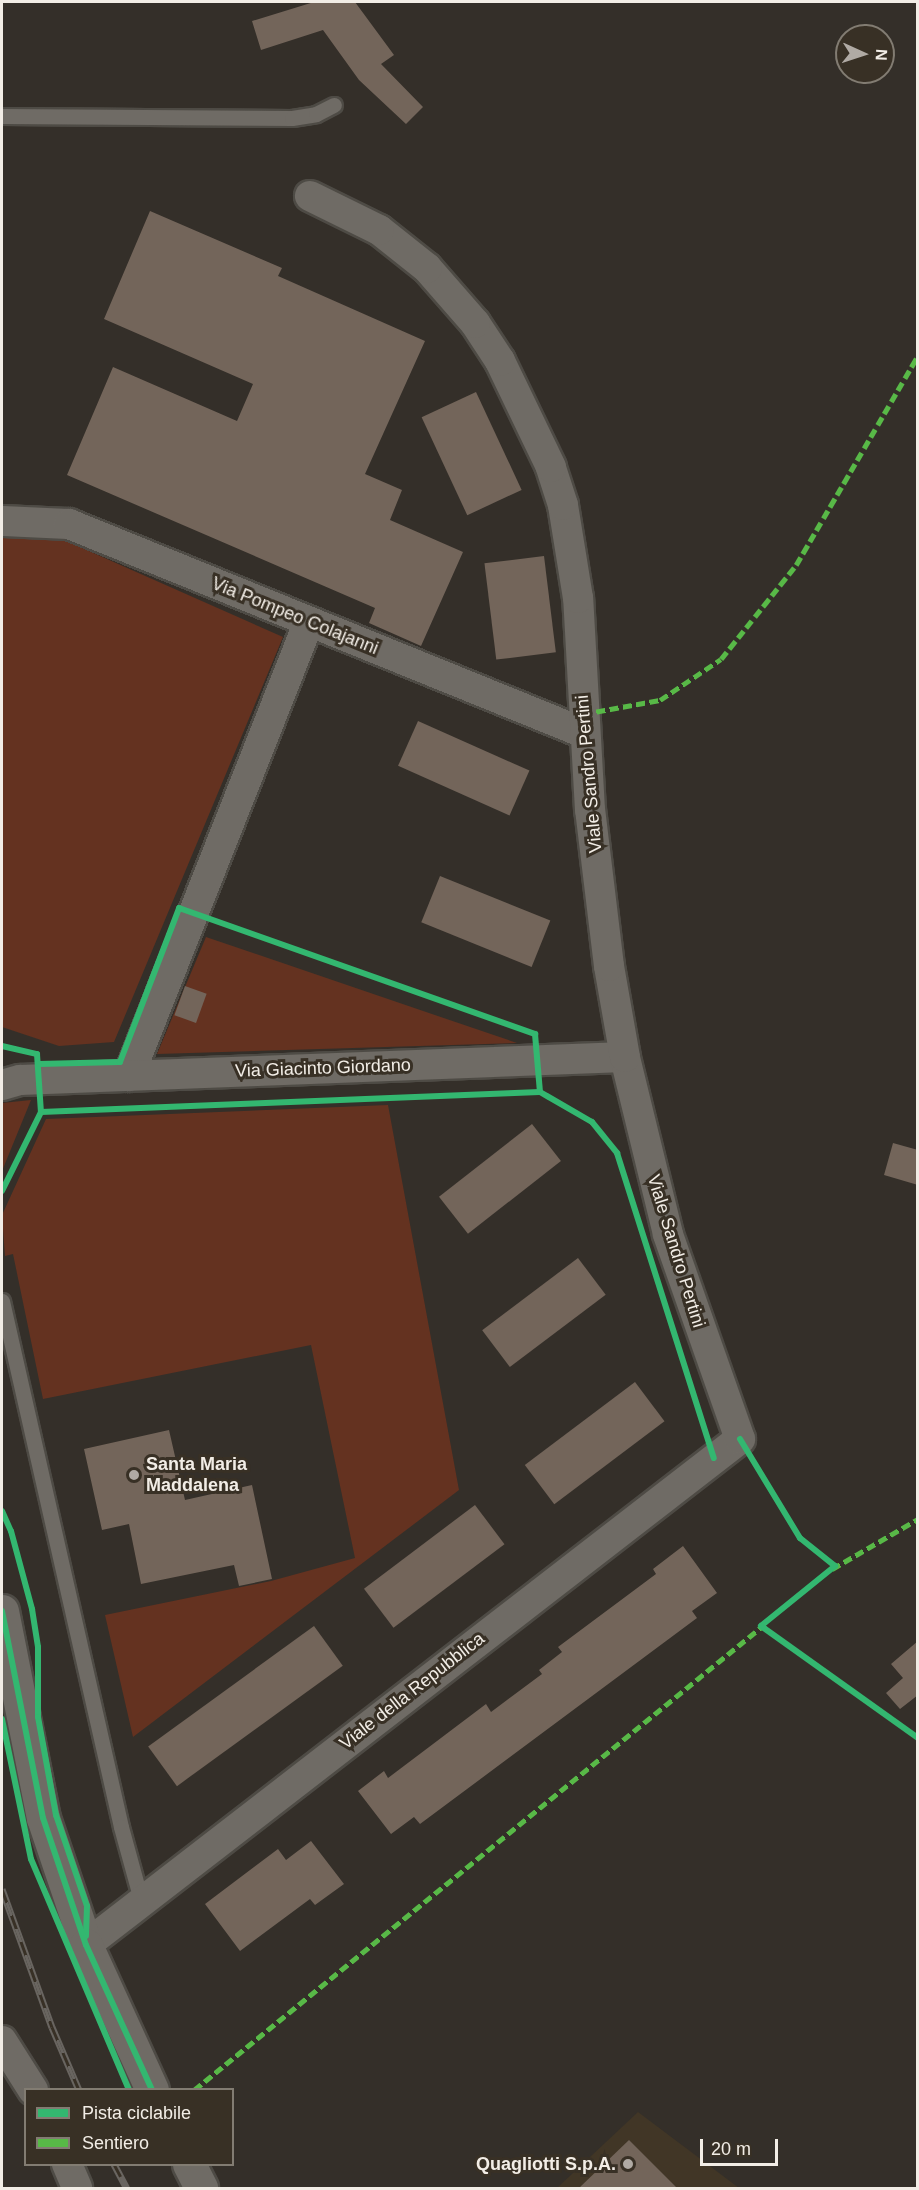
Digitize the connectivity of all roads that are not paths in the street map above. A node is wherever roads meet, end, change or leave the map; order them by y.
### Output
1 (334, 105) dead end
2 (2, 116) edge
3 (309, 196) dead end
4 (2, 521) edge
5 (309, 622) junction
6 (584, 733) junction
7 (626, 1056) junction
8 (129, 1076) junction
9 (8, 1080) edge
10 (2, 1301) edge
11 (740, 1439) joint
12 (2, 1611) edge
13 (141, 1900) junction
14 (86, 1945) junction
15 (2, 2042) edge
16 (32, 2088) edge
17 (151, 2088) edge
18 (69, 2166) edge
19 (190, 2166) edge
20 (77, 2188) edge
21 (201, 2188) edge

1 - 2 lane
3 - 6 street, Viale Sandro Pertini
4 - 5 street, Via Pompeo Colajanni
5 - 6 street, Via Pompeo Colajanni
5 - 8 street
6 - 7 street, Viale Sandro Pertini
7 - 8 street, Via Giacinto Giordano
7 - 11 street, Viale Sandro Pertini
8 - 9 street, Via Giacinto Giordano
10 - 13 lane
11 - 13 street, Viale della Repubblica
12 - 14 main road
13 - 14 street, Viale della Repubblica
14 - 17 main road
15 - 16 street
18 - 20 street
19 - 21 main road

